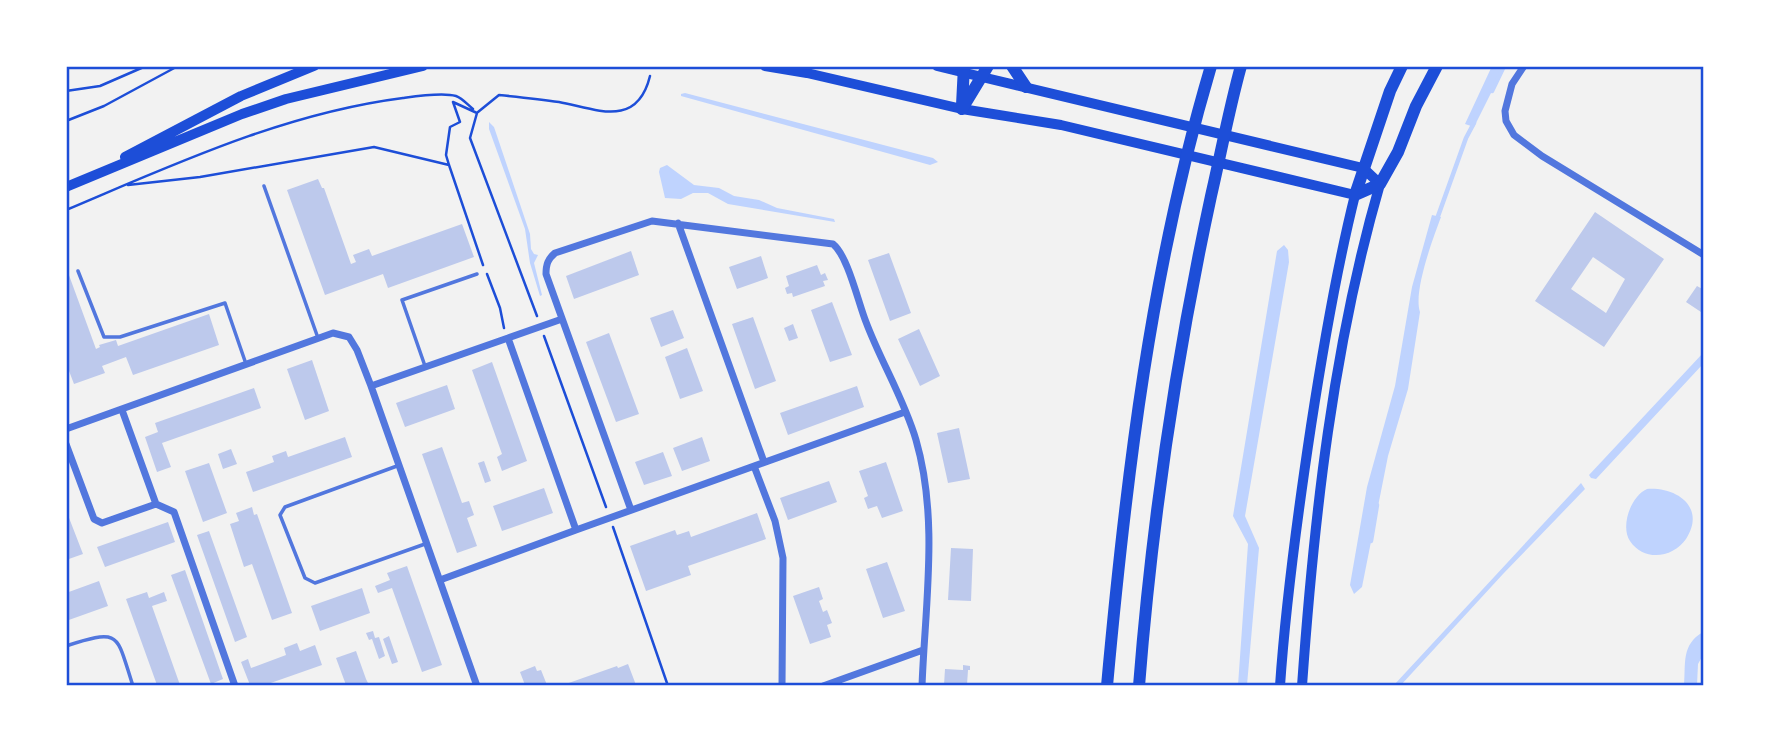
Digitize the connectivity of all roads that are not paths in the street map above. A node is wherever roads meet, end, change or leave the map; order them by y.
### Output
1 (314, 66) edge
2 (423, 66) edge
3 (765, 66) edge
4 (936, 66) edge
5 (1012, 66) edge
6 (1209, 66) edge
7 (1241, 66) edge
8 (1402, 66) edge
9 (1437, 66) edge
10 (1524, 66) edge
11 (964, 69) edge
12 (985, 72) edge
13 (1026, 87) junction
14 (962, 109) junction
15 (1363, 168) junction
16 (1380, 184) junction
17 (71, 185) edge
18 (264, 186) dead end
19 (1355, 195) junction
20 (678, 223) junction
21 (1703, 255) edge
22 (78, 271) dead end
23 (477, 274) dead end
24 (562, 320) junction
25 (318, 338) junction
26 (508, 338) junction
27 (246, 364) junction
28 (425, 366) junction
29 (371, 386) junction
30 (122, 410) junction
31 (905, 412) junction
32 (67, 428) edge
33 (66, 444) edge
34 (764, 462) junction
35 (399, 465) junction
36 (754, 466) junction
37 (156, 504) junction
38 (631, 510) junction
39 (576, 530) junction
40 (427, 544) junction
41 (440, 580) junction
42 (66, 646) edge
43 (923, 650) junction
44 (134, 685) edge
45 (235, 685) edge
46 (477, 685) edge
47 (782, 685) edge
48 (823, 685) edge
49 (922, 685) edge
50 (1107, 685) edge
51 (1139, 685) edge
52 (1280, 685) edge
53 (1302, 685) edge

1 - 17 main road
2 - 17 main road
3 - 14 main road
4 - 11 main road
5 - 13 highway
6 - 50 highway
7 - 51 highway
8 - 15 highway
9 - 16 highway
10 - 21 street
11 - 12 main road
11 - 14 highway
12 - 13 main road
12 - 14 highway
13 - 15 main road
14 - 19 main road
15 - 16 main road
15 - 19 highway
16 - 19 highway
16 - 53 main road
18 - 25 lane
19 - 52 main road
20 - 24 street
20 - 31 street
20 - 34 street
22 - 27 lane
23 - 28 lane
24 - 26 street
24 - 38 street
25 - 27 street
25 - 29 street
26 - 28 street
26 - 39 street
27 - 30 street
28 - 29 street
29 - 35 street
30 - 32 street
30 - 37 street
31 - 34 street
31 - 43 street
33 - 37 street
34 - 36 street
35 - 40 street
35 - 40 lane
36 - 38 street
36 - 47 street
37 - 45 street
38 - 39 street
39 - 41 street
40 - 41 street
41 - 46 street
42 - 44 lane
43 - 48 street
43 - 49 street

